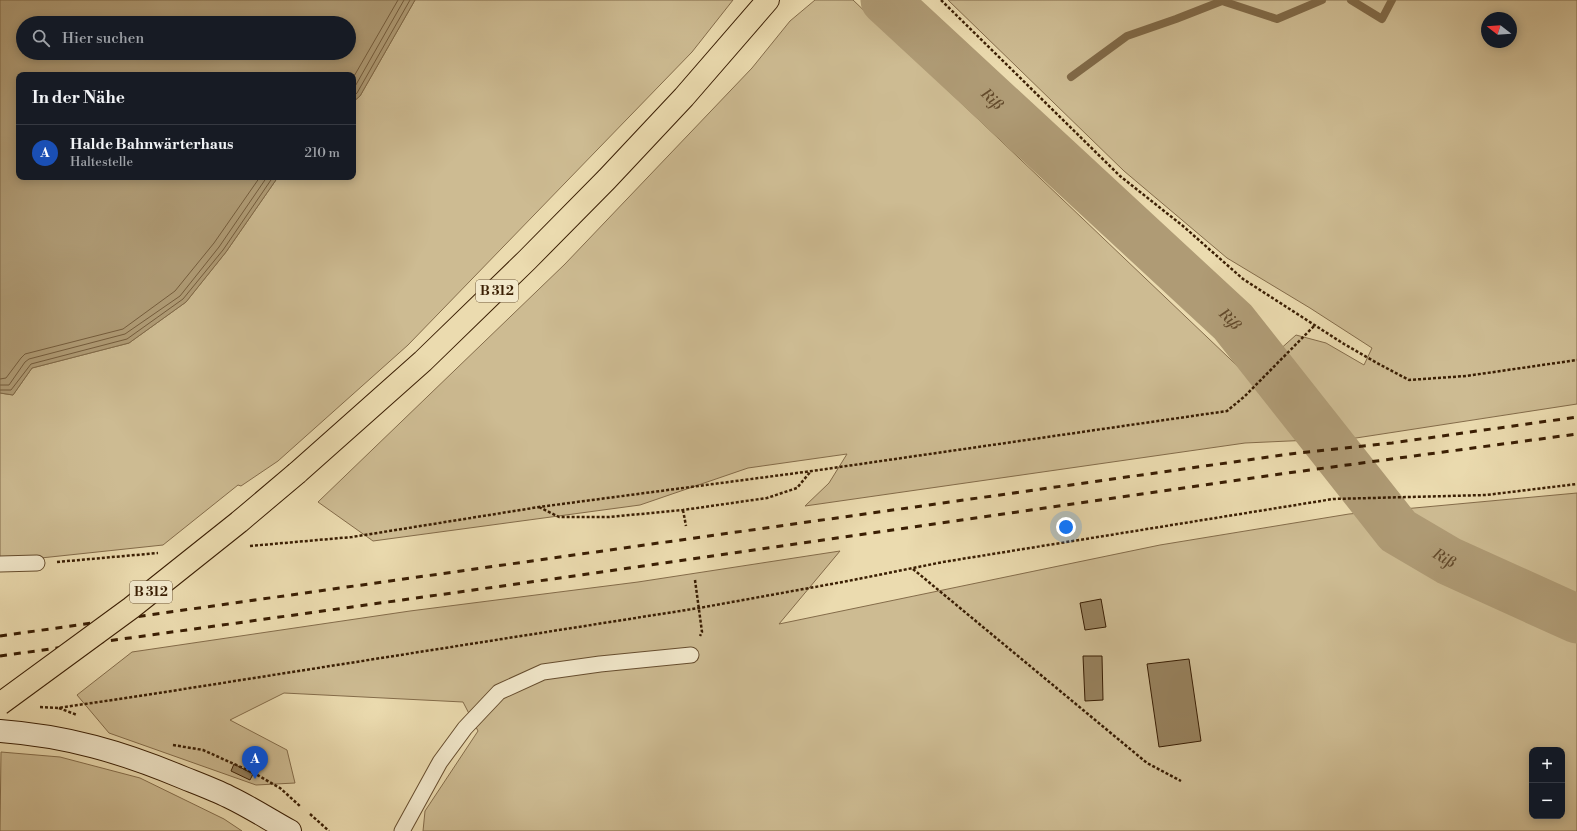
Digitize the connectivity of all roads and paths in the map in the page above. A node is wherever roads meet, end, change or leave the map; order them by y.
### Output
1 (768, 0) edge
2 (941, 0) edge
3 (1315, 325) junction
4 (1577, 360) edge
5 (812, 471) junction
6 (1577, 484) edge
7 (538, 507) junction
8 (683, 510) junction
9 (686, 526) dead end
10 (242, 546) dead end
11 (163, 553) dead end
12 (37, 563) joint
13 (0, 564) edge
14 (912, 568) junction
15 (695, 580) dead end
16 (699, 608) junction
17 (691, 655) joint
18 (0, 704) edge
19 (58, 708) dead end
20 (0, 731) edge
21 (1181, 782) dead end
22 (290, 831) edge
23 (402, 831) edge

1 - 18 main road, B 312, bridge
2 - 3 path
3 - 4 path
3 - 5 path
5 - 7 path
5 - 8 path
6 - 14 path
7 - 8 path
7 - 10 path
8 - 9 path
11 - 12 path
12 - 13 lane
14 - 16 path
14 - 21 path
15 - 16 path
16 - 17 path
16 - 19 path
17 - 23 lane
20 - 22 street

